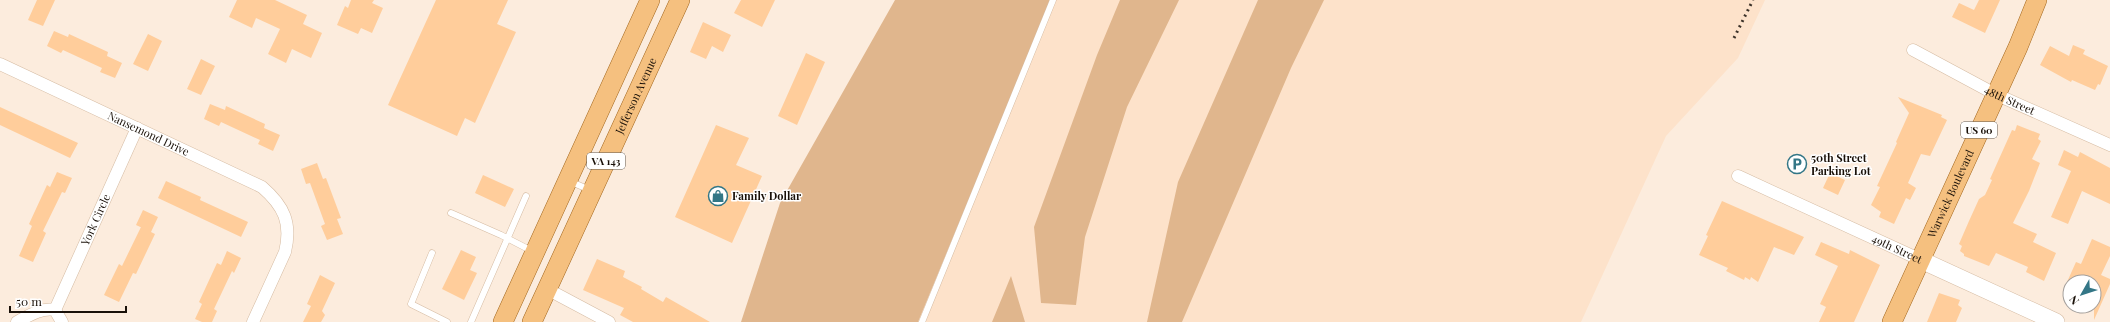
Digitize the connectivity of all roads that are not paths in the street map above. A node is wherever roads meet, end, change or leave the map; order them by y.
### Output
1 (650, 0) edge
2 (680, 0) edge
3 (1053, 0) edge
4 (2037, 0) edge
5 (1913, 50) dead end
6 (0, 64) edge
7 (1995, 94) junction
8 (137, 128) junction
9 (2110, 145) edge
10 (1738, 176) dead end
11 (568, 180) junction
12 (592, 190) junction
13 (526, 196) dead end
14 (451, 213) dead end
15 (508, 238) junction
16 (432, 253) dead end
17 (536, 253) junction
18 (1921, 260) junction
19 (547, 289) junction
20 (55, 310) junction
21 (17, 322) edge
22 (62, 322) edge
23 (253, 322) edge
24 (447, 322) edge
25 (471, 322) edge
26 (504, 322) edge
27 (532, 322) edge
28 (608, 322) edge
29 (922, 322) edge
30 (1892, 322) edge
31 (2056, 322) edge

1 - 11 main road, VA 143
2 - 12 main road, Jefferson Avenue / VA 143
3 - 29 lane
4 - 7 main road, Warwick Boulevard / US 60
5 - 7 street, 48th Street
6 - 8 street, Nansemond Drive
7 - 9 street, 48th Street
7 - 18 main road, Warwick Boulevard / US 60
8 - 20 street, York Circle
8 - 23 street, Nansemond Drive
10 - 18 street, 49th Street
11 - 12 lane
11 - 17 main road, VA 143
12 - 19 main road, Jefferson Avenue / VA 143
13 - 15 lane
14 - 15 lane
15 - 17 lane
15 - 25 lane
16 - 24 lane
17 - 26 main road, VA 143
18 - 30 main road, Warwick Boulevard / US 60
18 - 31 street, 49th Street
19 - 27 main road, Jefferson Avenue / VA 143
19 - 28 street
20 - 21 street
20 - 22 street

